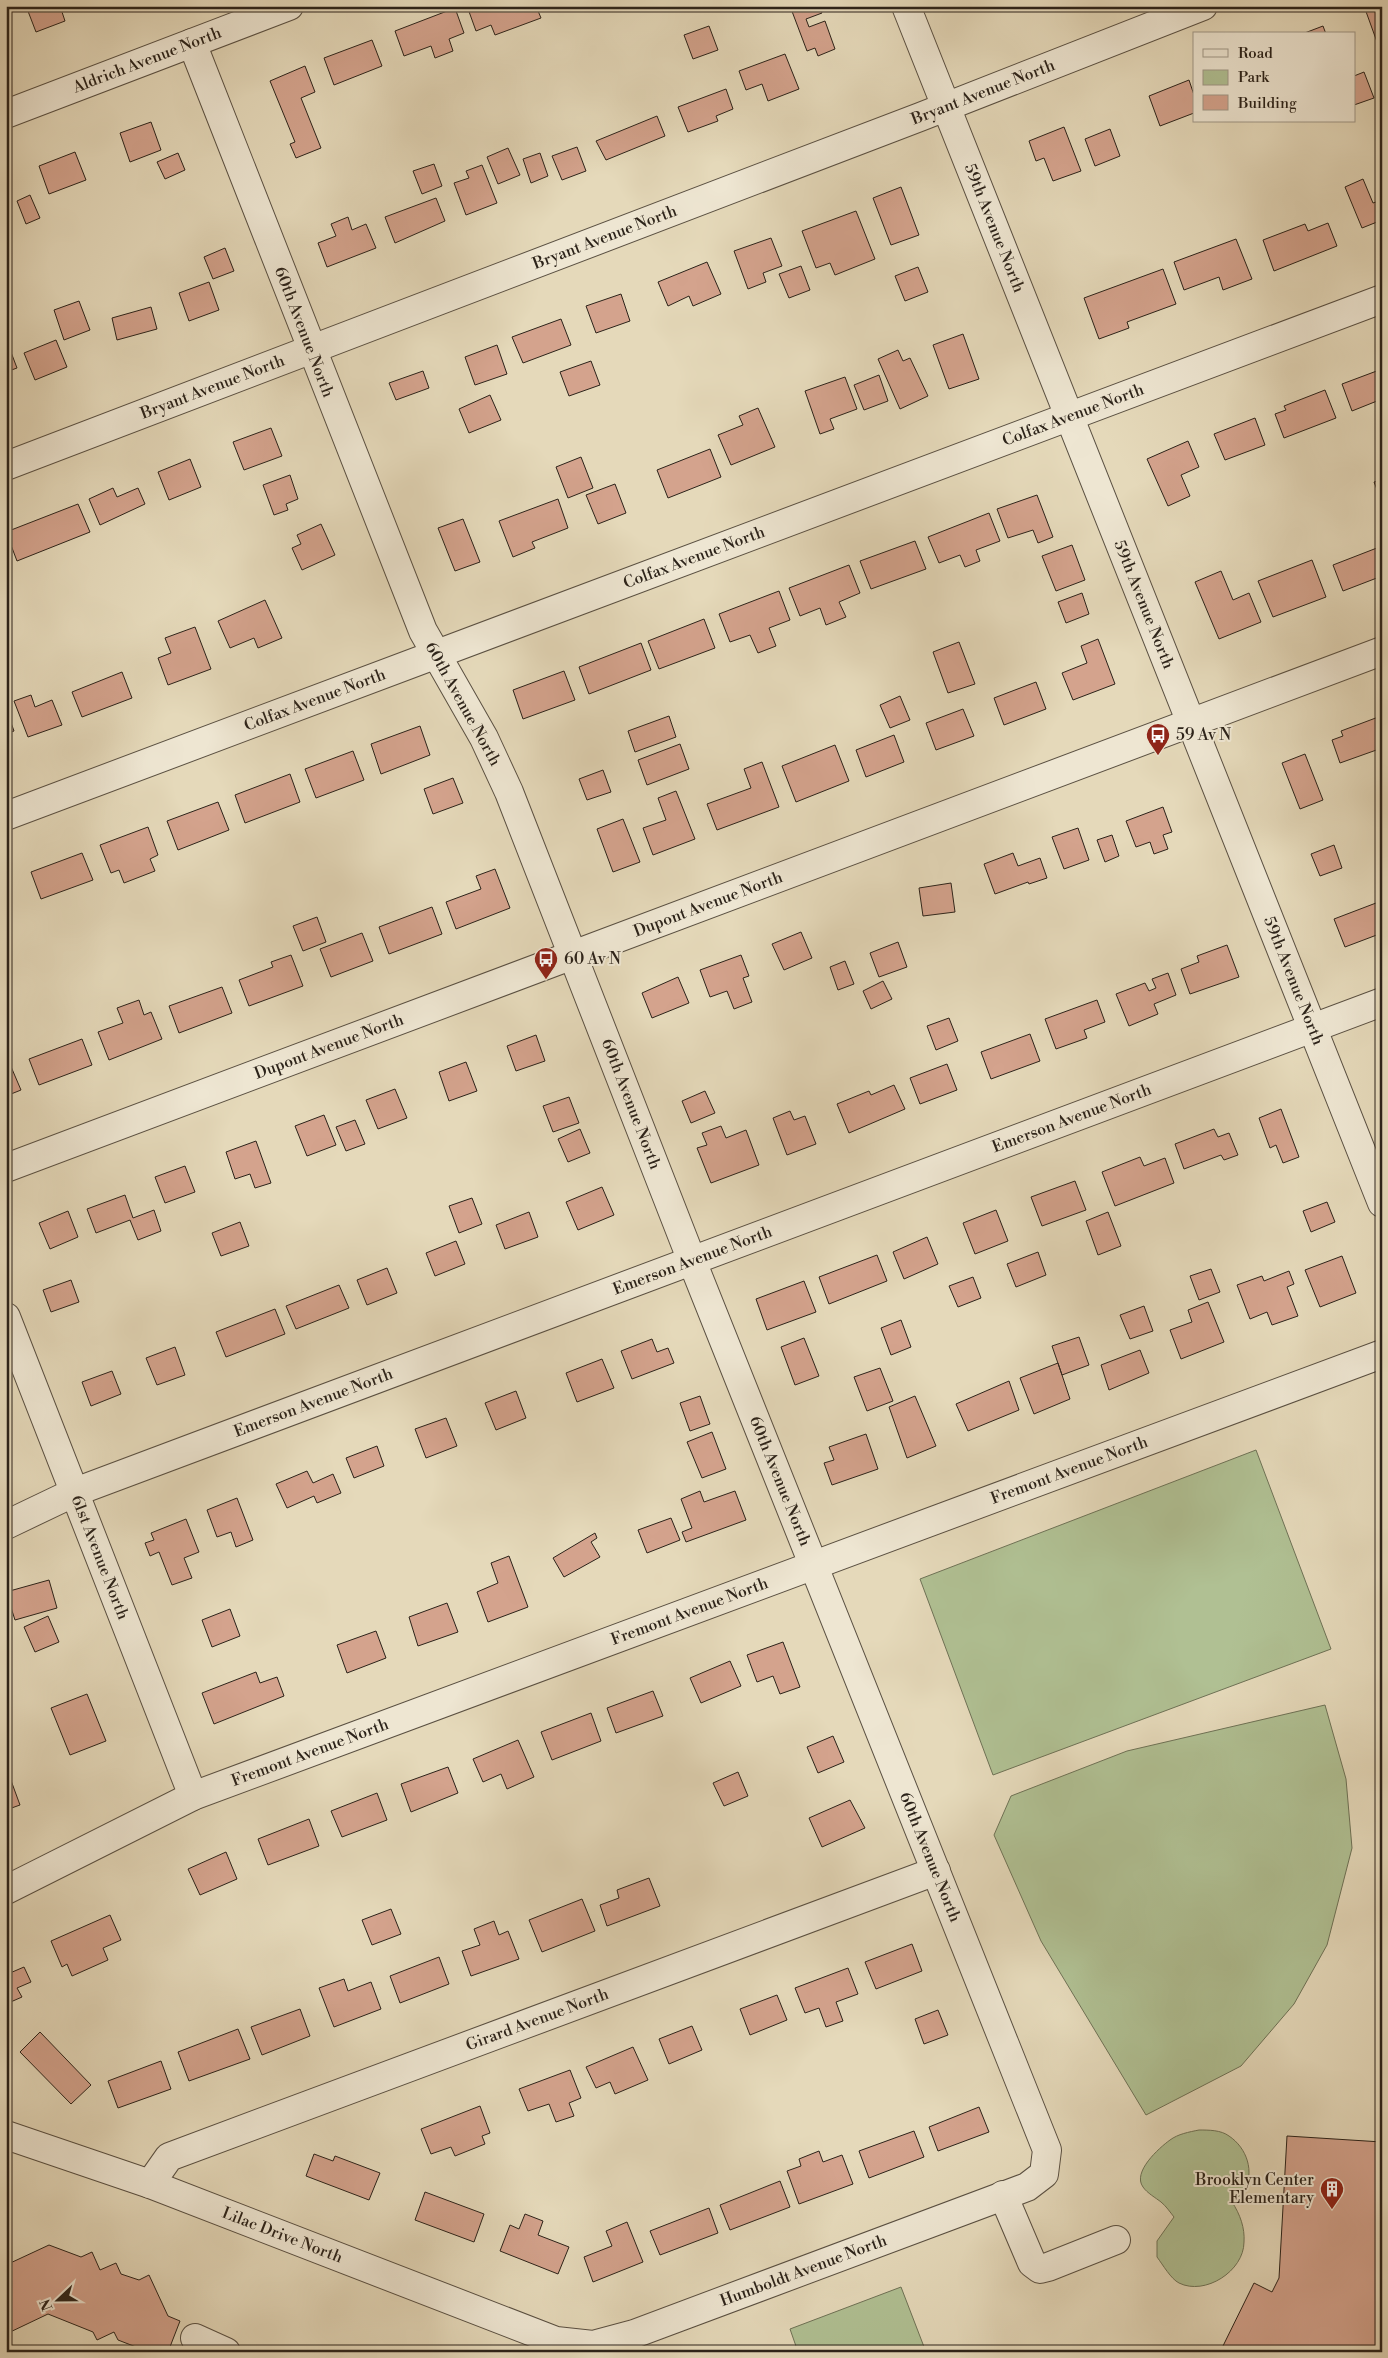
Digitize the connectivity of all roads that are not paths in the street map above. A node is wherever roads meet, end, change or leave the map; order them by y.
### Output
1 (289, 6) edge
2 (906, 6) edge
3 (1203, 6) edge
4 (192, 43) junction
5 (945, 107) junction
6 (6, 114) edge
7 (1382, 299) edge
8 (311, 350) junction
9 (1070, 418) junction
10 (6, 466) edge
11 (1382, 651) edge
12 (435, 654) junction
13 (1190, 723) junction
14 (6, 816) edge
15 (573, 955) junction
16 (1382, 1002) edge
17 (1313, 1028) junction
18 (6, 1168) edge
19 (1382, 1203) edge
20 (692, 1261) junction
21 (6, 1317) edge
22 (1382, 1354) edge
23 (75, 1492) junction
24 (6, 1525) edge
25 (814, 1565) junction
26 (193, 1796) junction
27 (936, 1870) junction
28 (6, 1890) edge
29 (6, 2135) edge
30 (1044, 2174) joint
31 (150, 2184) junction
32 (1003, 2195) junction
33 (1116, 2240) dead end
34 (195, 2338) dead end
35 (551, 2346) edge
36 (226, 2352) edge

1 - 4 street, Aldrich Avenue North
2 - 5 street, 59th Avenue North
3 - 5 street, Bryant Avenue North
4 - 6 street, Aldrich Avenue North
4 - 8 street, 60th Avenue North
5 - 8 street, Bryant Avenue North
5 - 9 street, 59th Avenue North
7 - 9 street, Colfax Avenue North
8 - 10 street, Bryant Avenue North
8 - 12 street, 60th Avenue North
9 - 12 street, Colfax Avenue North
9 - 13 street, 59th Avenue North
11 - 13 street, Dupont Avenue North
12 - 14 street, Colfax Avenue North
12 - 15 street, 60th Avenue North
13 - 15 street, Dupont Avenue North
13 - 17 street, 59th Avenue North
15 - 18 street, Dupont Avenue North
15 - 20 street, 60th Avenue North
16 - 17 street, Emerson Avenue North
17 - 19 street, 59th Avenue North
17 - 20 street, Emerson Avenue North
20 - 23 street, Emerson Avenue North
20 - 25 street, 60th Avenue North
21 - 23 street, 61st Avenue North
22 - 25 street, Fremont Avenue North
23 - 24 street, Emerson Avenue North
23 - 26 street, 61st Avenue North
25 - 26 street, Fremont Avenue North
25 - 27 street, 60th Avenue North
26 - 28 street, Fremont Avenue North
27 - 30 street, 60th Avenue North
27 - 31 street, Girard Avenue North
29 - 31 street, Lilac Drive North
30 - 32 street, Humboldt Avenue North
31 - 35 street, Lilac Drive North
32 - 33 street
32 - 35 street, Humboldt Avenue North
34 - 36 street

